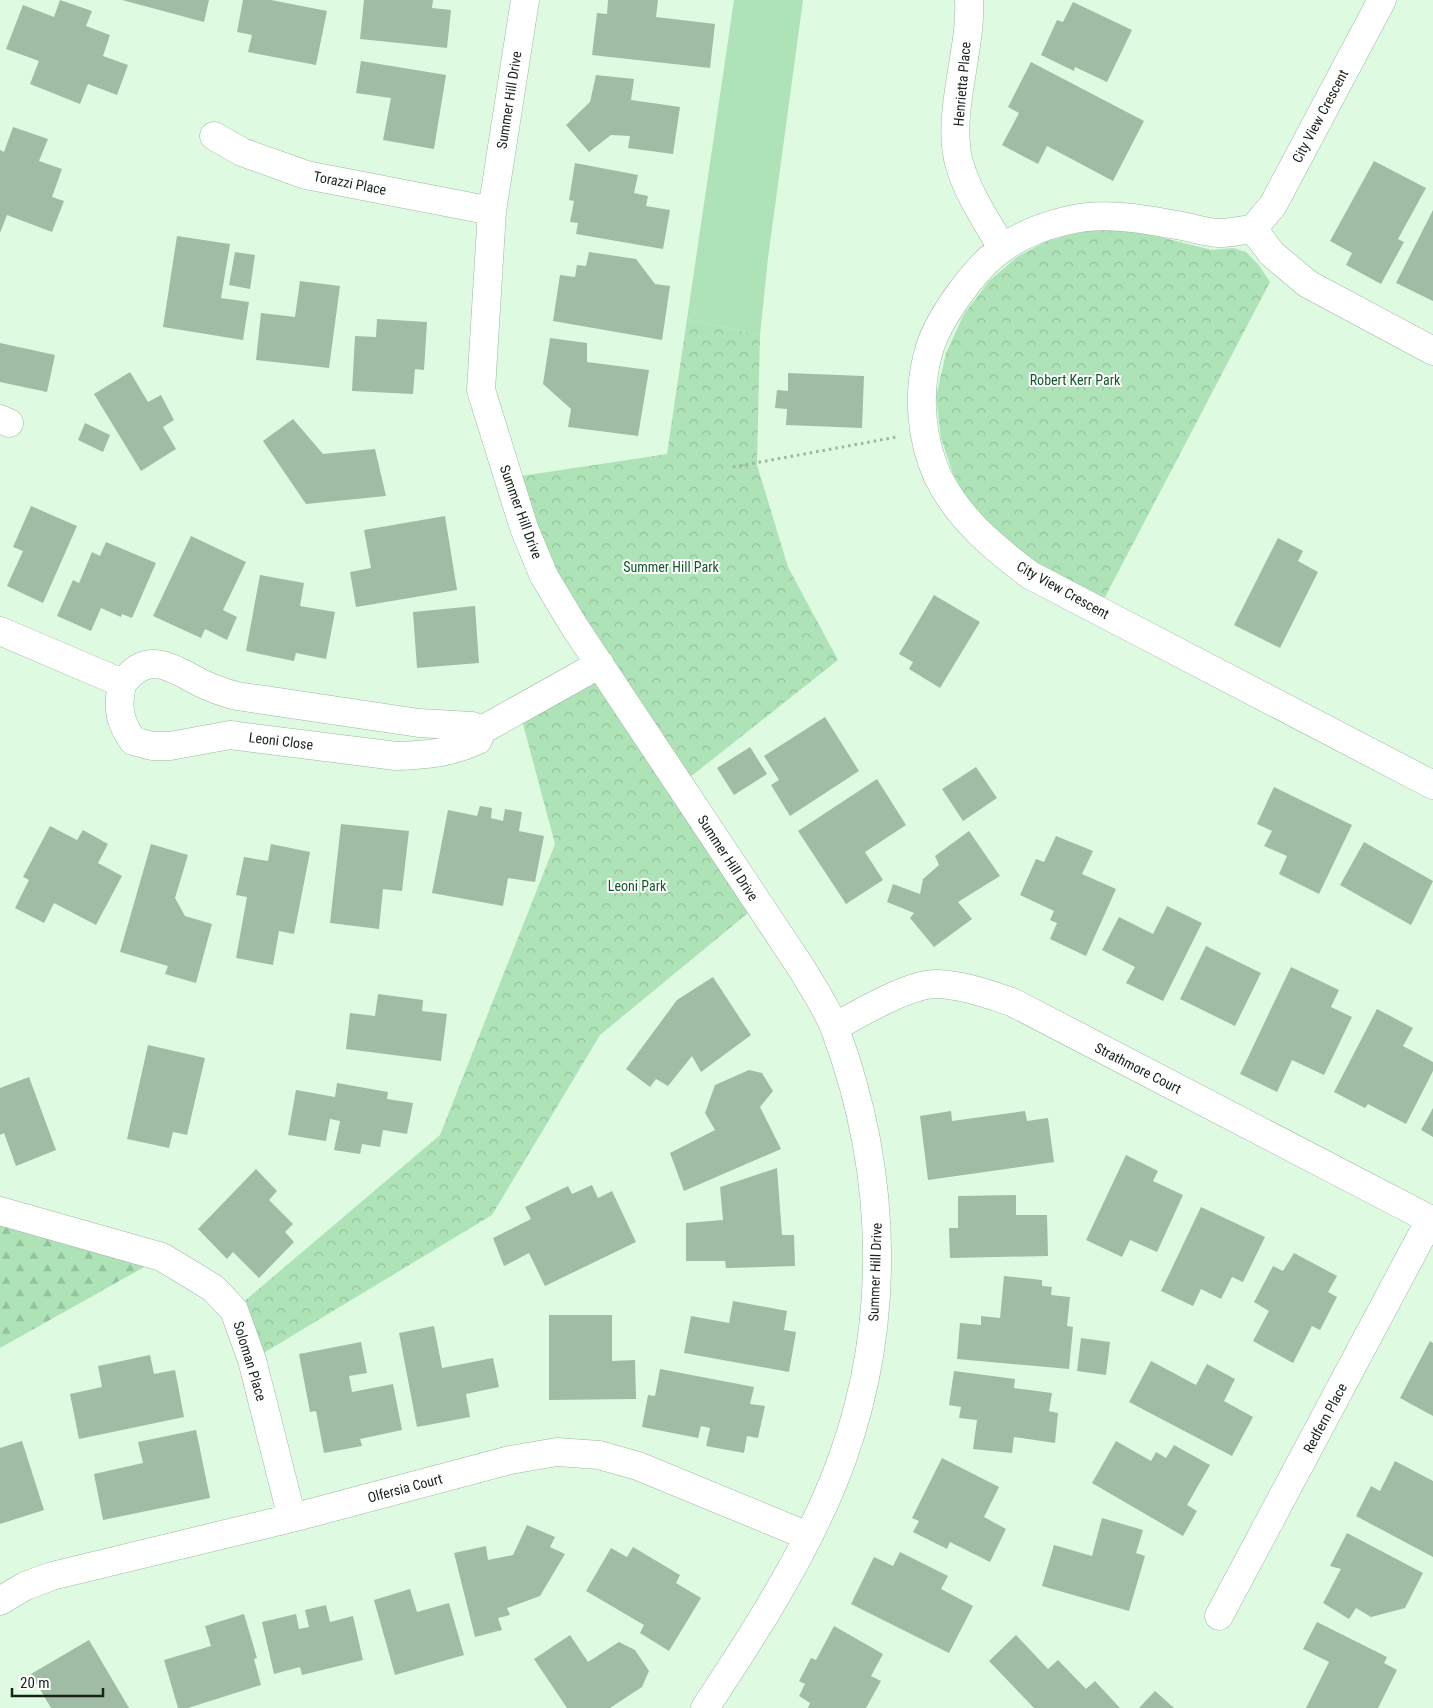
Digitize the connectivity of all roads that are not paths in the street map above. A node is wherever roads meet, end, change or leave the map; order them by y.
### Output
1 (525, 0) edge
2 (969, 0) edge
3 (1382, 0) edge
4 (214, 136) dead end
5 (492, 212) junction
6 (1253, 229) junction
7 (1002, 248) junction
8 (1433, 351) edge
9 (0, 631) edge
10 (600, 664) junction
11 (122, 683) junction
12 (482, 730) junction
13 (1433, 785) edge
14 (834, 1027) junction
15 (0, 1211) edge
16 (1432, 1221) edge
17 (292, 1518) junction
18 (808, 1536) junction
19 (0, 1601) edge
20 (1219, 1616) dead end
21 (705, 1708) edge

1 - 5 street, Summer Hill Drive
2 - 7 street, Henrietta Place
3 - 6 street, City View Crescent
4 - 5 street, Torazzi Place
5 - 10 street, Summer Hill Drive
6 - 7 street, City View Crescent
6 - 8 street
7 - 13 street, City View Crescent
9 - 11 street
10 - 12 street, Leoni Close
10 - 14 street, Summer Hill Drive
11 - 12 street
11 - 12 street, Leoni Close
14 - 16 street, Strathmore Court
14 - 18 street, Summer Hill Drive
15 - 17 street, Soloman Place
16 - 20 street, Redfern Place
17 - 18 street, Olfersia Court
17 - 19 street, Olfersia Court
18 - 21 street, Summer Hill Drive

